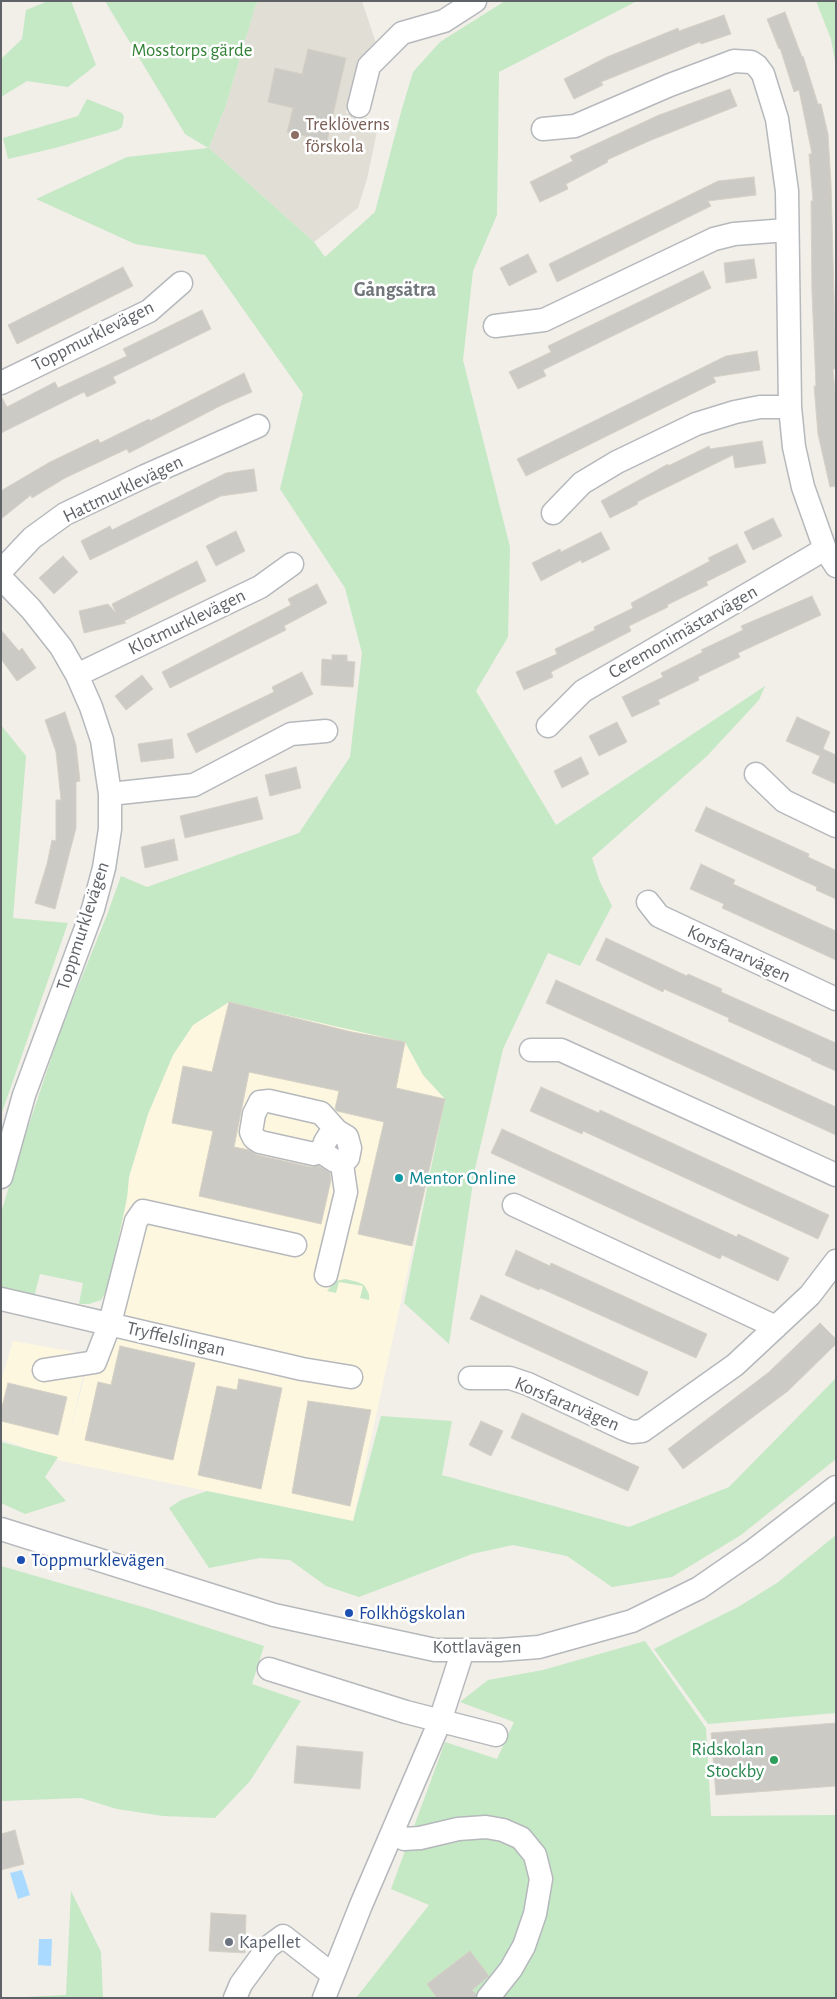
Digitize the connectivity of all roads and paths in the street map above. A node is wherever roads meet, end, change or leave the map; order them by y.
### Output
1 (475, 1) edge
2 (359, 106) dead end
3 (543, 128) dead end
4 (787, 230) junction
5 (181, 282) dead end
6 (496, 326) dead end
7 (1, 383) edge
8 (790, 407) junction
9 (258, 426) dead end
10 (553, 513) dead end
11 (831, 557) edge
12 (292, 564) dead end
13 (1, 571) edge
14 (1, 578) edge
15 (77, 675) junction
16 (548, 726) dead end
17 (326, 730) dead end
18 (756, 774) dead end
19 (110, 794) junction
20 (836, 826) edge
21 (648, 902) dead end
22 (836, 999) edge
23 (531, 1050) dead end
24 (338, 1131) junction
25 (323, 1149) junction
26 (342, 1164) junction
27 (836, 1175) edge
28 (1, 1176) edge
29 (514, 1205) dead end
30 (296, 1245) dead end
31 (836, 1261) edge
32 (326, 1275) dead end
33 (1, 1299) edge
34 (110, 1323) junction
35 (776, 1327) junction
36 (44, 1370) dead end
37 (351, 1377) dead end
38 (470, 1378) dead end
39 (836, 1487) edge
40 (1, 1529) edge
41 (464, 1650) junction
42 (268, 1669) dead end
43 (440, 1721) junction
44 (496, 1735) dead end
45 (393, 1831) junction
46 (333, 1975) junction
47 (235, 1998) edge
48 (324, 1998) edge
49 (488, 1998) edge

1 - 2 street
3 - 4 street, Ceremonimästarvägen
4 - 6 street
4 - 8 street, Ceremonimästarvägen
5 - 7 street, Toppmurklevägen
8 - 10 street
8 - 11 street, Ceremonimästarvägen
9 - 13 street, Hattmurklevägen
11 - 16 street, Ceremonimästarvägen
12 - 15 street, Klotmurklevägen
14 - 15 street, Toppmurklevägen
15 - 19 street, Toppmurklevägen
17 - 19 street
18 - 20 street
19 - 28 street, Toppmurklevägen
21 - 22 street, Korsfararvägen
23 - 27 street
24 - 25 street
24 - 25 street
24 - 26 street
25 - 26 street
26 - 32 street
29 - 35 street
30 - 34 street
31 - 35 street, Korsfararvägen
33 - 34 street, Tryffelslingan
34 - 36 street
34 - 37 street, Tryffelslingan
35 - 38 street, Korsfararvägen
39 - 41 street, Kottlavägen
40 - 41 street, Kottlavägen
41 - 43 street
42 - 43 street
43 - 44 street
43 - 45 street
45 - 46 street
45 - 49 street
46 - 47 street
46 - 48 street

